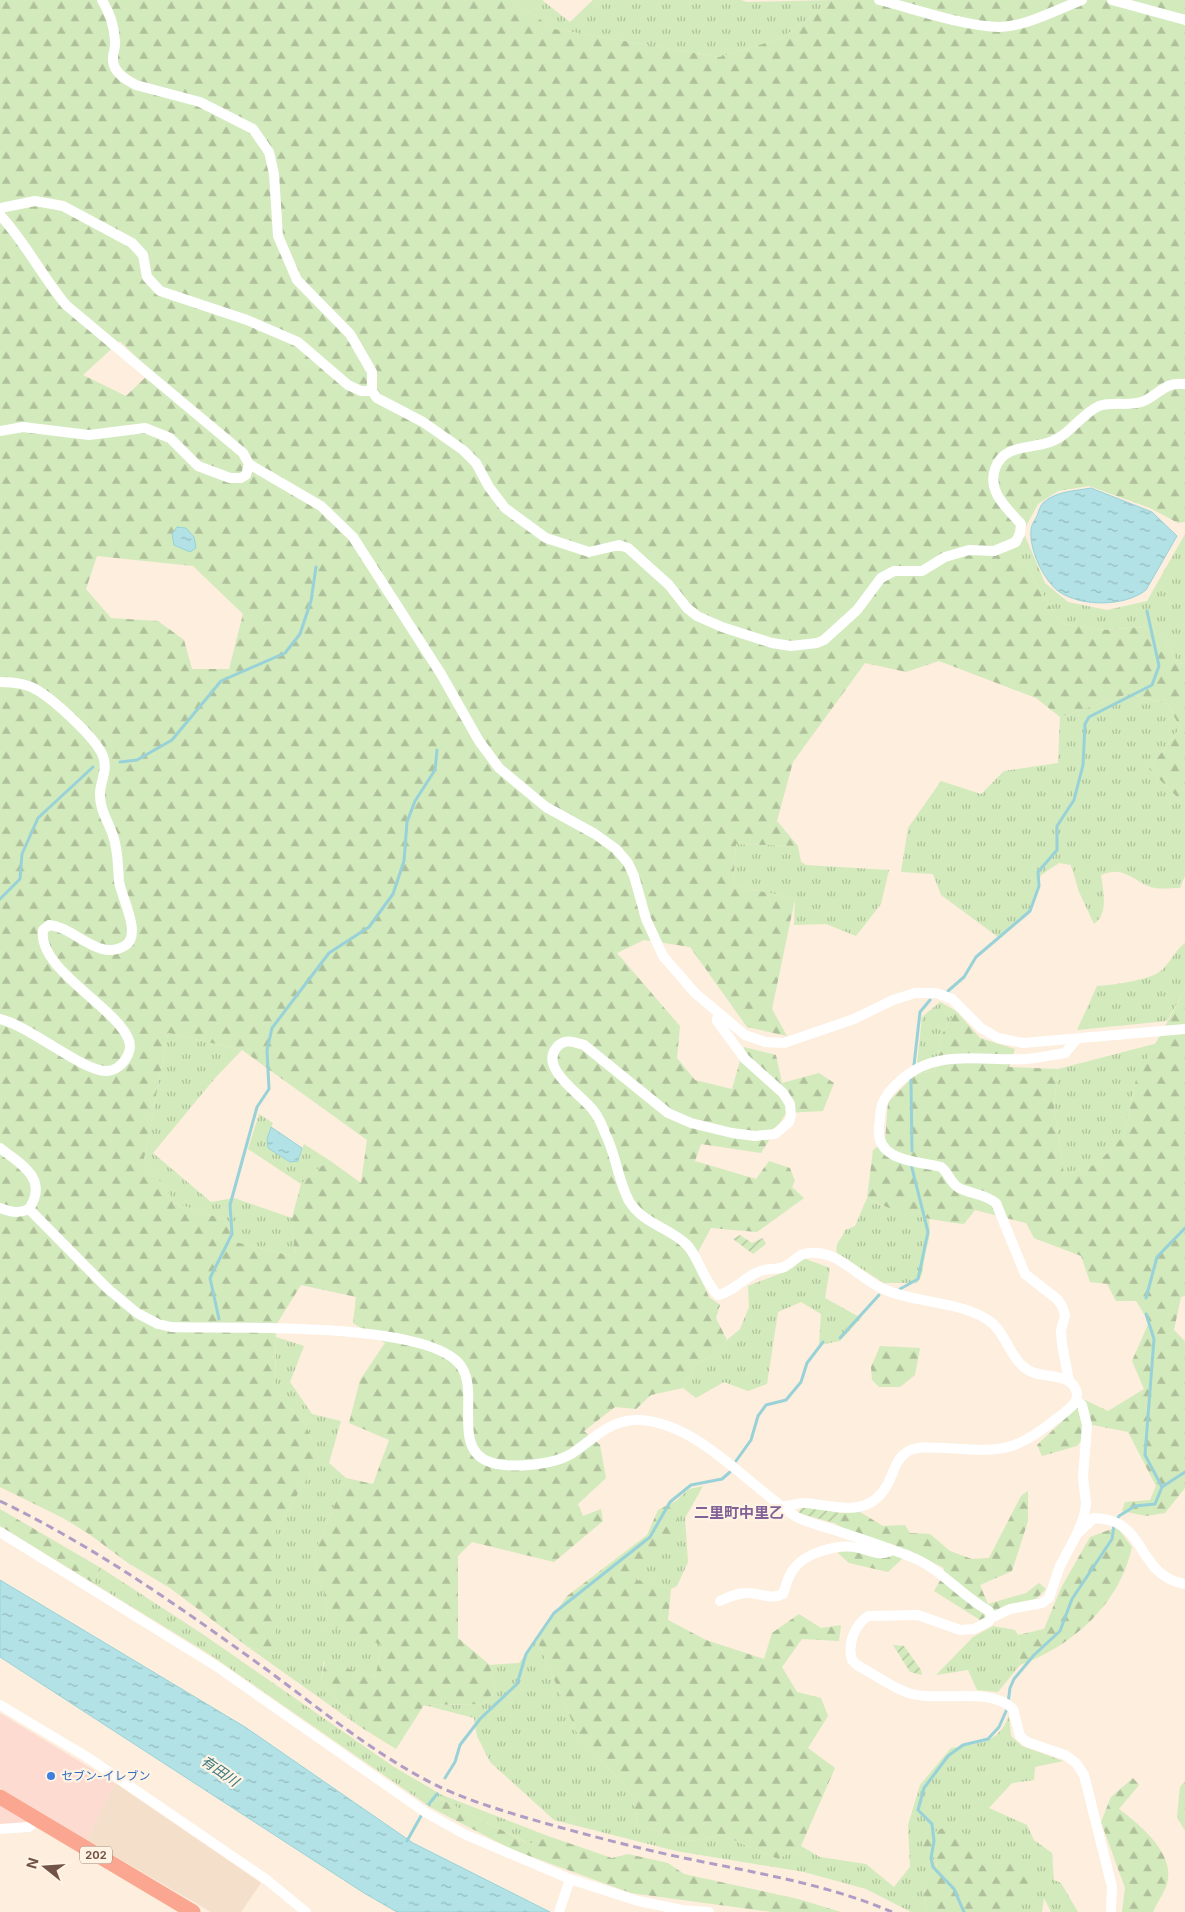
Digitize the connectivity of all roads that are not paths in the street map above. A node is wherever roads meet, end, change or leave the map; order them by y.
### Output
1 (102, 0) edge
2 (879, 0) edge
3 (1082, 0) edge
4 (1112, 0) edge
5 (1185, 20) edge
6 (0, 208) edge
7 (0, 215) edge
8 (1185, 384) edge
9 (372, 391) junction
10 (0, 431) edge
11 (249, 464) junction
12 (0, 682) edge
13 (718, 1014) junction
14 (0, 1019) edge
15 (1185, 1029) edge
16 (1076, 1040) junction
17 (0, 1148) edge
18 (0, 1208) edge
19 (29, 1209) junction
20 (1069, 1381) junction
21 (1076, 1400) junction
22 (784, 1506) junction
23 (0, 1532) edge
24 (1077, 1534) junction
25 (892, 1550) junction
26 (1185, 1584) edge
27 (720, 1601) dead end
28 (991, 1618) junction
29 (0, 1705) edge
30 (0, 1797) edge
31 (37, 1819) junction
32 (0, 1829) edge
33 (570, 1879) junction
34 (193, 1912) edge
35 (306, 1912) edge
36 (559, 1912) edge
37 (710, 1912) edge
38 (1111, 1912) edge

1 - 9 street
2 - 3 street
4 - 5 street
6 - 9 street
7 - 11 street
8 - 9 street
10 - 11 street
11 - 13 street
12 - 14 street
13 - 16 street
13 - 20 street
15 - 16 street
16 - 20 street
17 - 19 street
18 - 19 street
19 - 22 street
20 - 21 street
21 - 22 street
21 - 24 street
22 - 25 street
23 - 33 street
24 - 26 street
24 - 28 street
25 - 27 street
25 - 28 street
28 - 38 street
29 - 35 street
30 - 31 highway, 202
31 - 32 street
31 - 34 highway, 202
33 - 36 street
33 - 37 street

